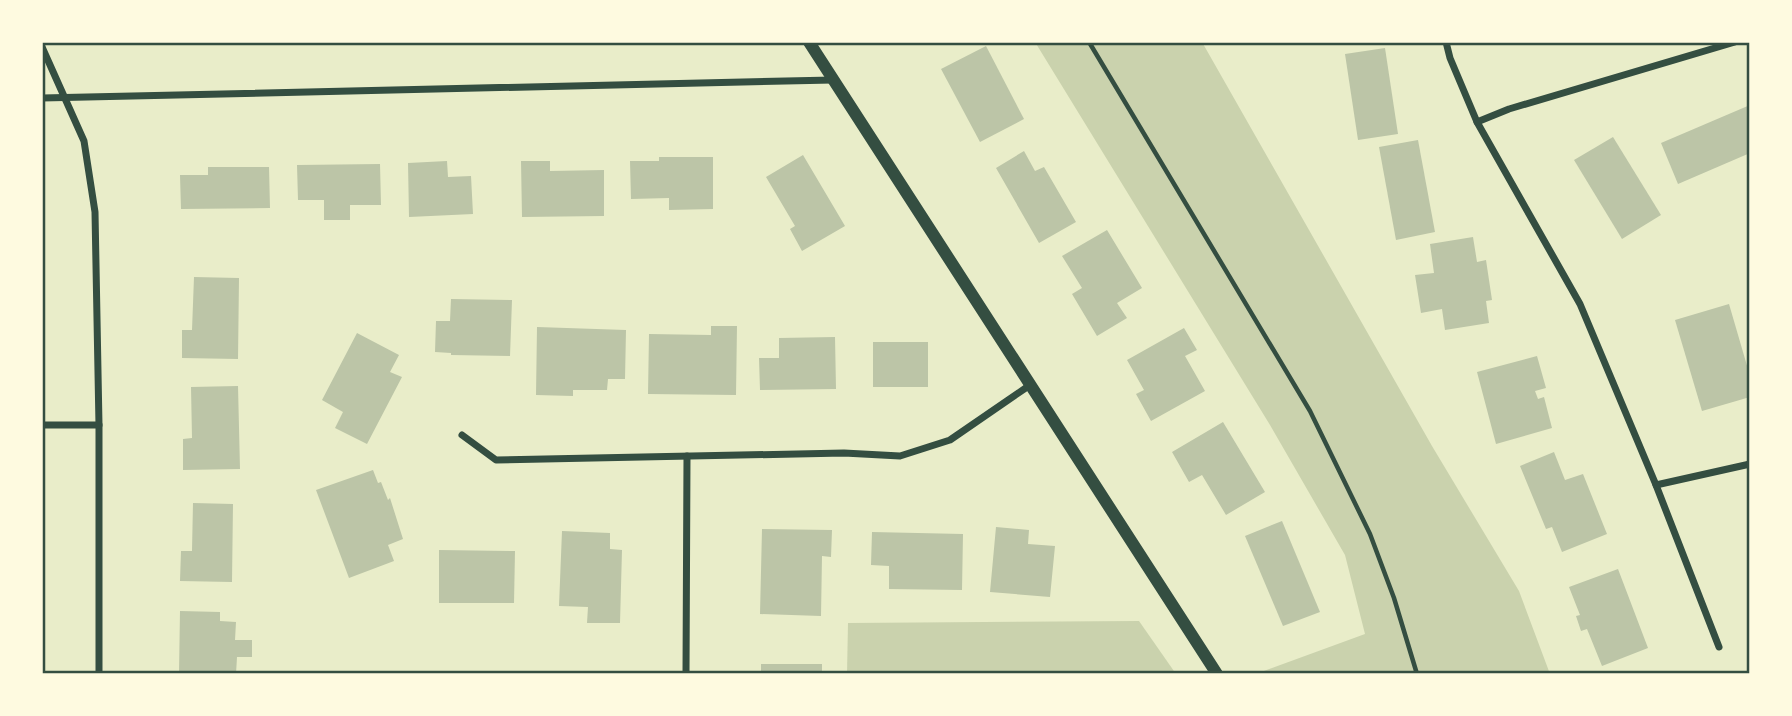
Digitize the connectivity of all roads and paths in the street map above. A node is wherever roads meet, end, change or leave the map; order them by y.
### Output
1 (809, 42) edge
2 (1088, 42) edge
3 (1446, 42) edge
4 (1735, 42) edge
5 (42, 47) edge
6 (833, 80) junction
7 (42, 99) edge
8 (64, 99) junction
9 (1477, 122) junction
10 (1030, 385) junction
11 (42, 425) edge
12 (99, 425) junction
13 (462, 435) dead end
14 (687, 456) junction
15 (1750, 464) edge
16 (1656, 485) junction
17 (1719, 647) dead end
18 (99, 674) edge
19 (686, 674) edge
20 (1217, 674) edge
21 (1417, 674) edge

1 - 6 street
2 - 21 path
3 - 9 street
4 - 9 street
5 - 8 street
6 - 8 street
6 - 10 street
7 - 8 street
8 - 12 street
9 - 16 street
10 - 14 street
10 - 20 street
11 - 12 street
12 - 18 street
13 - 14 street
14 - 19 street
15 - 16 street
16 - 17 street

